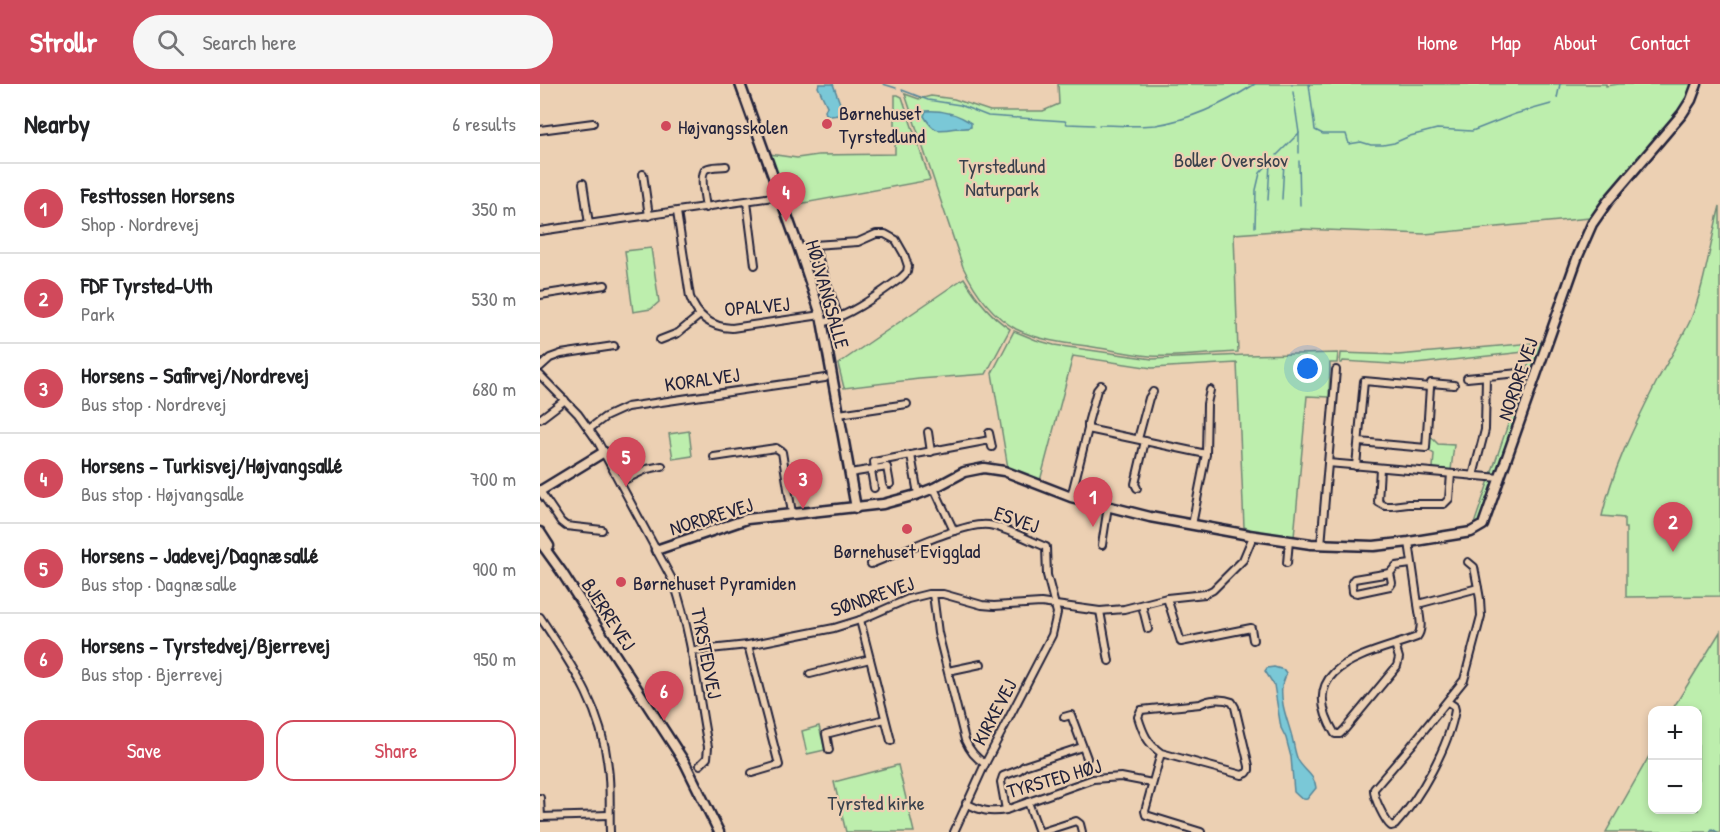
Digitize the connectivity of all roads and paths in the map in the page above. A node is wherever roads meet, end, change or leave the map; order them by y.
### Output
1 (740, 84) edge
2 (1697, 84) edge
3 (593, 123) dead end
4 (540, 130) edge
5 (726, 166) dead end
6 (643, 174) dead end
7 (583, 183) dead end
8 (780, 196) junction
9 (747, 202) junction
10 (706, 208) junction
11 (677, 212) junction
12 (649, 216) junction
13 (589, 224) junction
14 (540, 231) edge
15 (814, 245) junction
16 (799, 249) junction
17 (755, 265) dead end
18 (605, 285) dead end
19 (540, 295) edge
20 (700, 315) junction
21 (839, 318) junction
22 (822, 319) junction
23 (660, 340) dead end
24 (614, 346) dead end
25 (540, 367) edge
26 (1336, 369) dead end
27 (1519, 373) dead end
28 (540, 375) edge
29 (1486, 376) junction
30 (825, 378) dead end
31 (1467, 378) dead end
32 (1101, 385) dead end
33 (1454, 385) dead end
34 (1430, 387) junction
35 (1210, 390) dead end
36 (1153, 392) dead end
37 (565, 400) junction
38 (907, 404) dead end
39 (839, 414) junction
40 (540, 419) edge
41 (589, 429) junction
42 (1088, 429) junction
43 (928, 432) dead end
44 (990, 440) dead end
45 (1142, 440) junction
46 (1359, 442) junction
47 (604, 452) junction
48 (931, 452) junction
49 (1206, 454) junction
50 (911, 455) junction
51 (714, 457) dead end
52 (1328, 463) junction
53 (662, 466) dead end
54 (1356, 466) junction
55 (1380, 468) junction
56 (873, 470) junction
57 (850, 473) junction
58 (1451, 474) junction
59 (1473, 476) junction
60 (1500, 478) junction
61 (620, 482) junction
62 (890, 484) dead end
63 (874, 488) dead end
64 (934, 488) junction
65 (1137, 488) dead end
66 (540, 491) edge
67 (918, 494) junction
68 (1071, 497) junction
69 (1108, 506) junction
70 (856, 508) junction
71 (792, 513) junction
72 (1192, 525) junction
73 (602, 530) dead end
74 (954, 531) junction
75 (540, 532) edge
76 (1251, 541) dead end
77 (540, 542) edge
78 (1289, 542) junction
79 (1409, 542) junction
80 (1321, 544) junction
81 (1102, 545) dead end
82 (656, 550) junction
83 (1468, 562) dead end
84 (1287, 563) dead end
85 (871, 564) dead end
86 (1411, 564) junction
87 (561, 571) junction
88 (1390, 573) junction
89 (1478, 588) junction
90 (933, 594) junction
91 (1167, 598) junction
92 (1418, 604) junction
93 (1142, 605) junction
94 (1056, 606) junction
95 (1100, 611) junction
96 (540, 617) edge
97 (860, 620) junction
98 (1148, 629) dead end
99 (1253, 640) dead end
100 (748, 645) junction
101 (1395, 645) junction
102 (691, 651) junction
103 (870, 659) junction
104 (1109, 662) dead end
105 (981, 664) dead end
106 (948, 671) junction
107 (810, 674) dead end
108 (1448, 702) junction
109 (1064, 717) dead end
110 (885, 719) junction
111 (891, 741) dead end
112 (1082, 747) junction
113 (829, 750) dead end
114 (1161, 753) junction
115 (1087, 758) dead end
116 (985, 764) junction
117 (700, 765) dead end
118 (752, 773) dead end
119 (1152, 783) junction
120 (540, 798) edge
121 (1028, 802) junction
122 (966, 803) junction
123 (1006, 810) junction
124 (609, 815) junction
125 (541, 817) edge
126 (610, 832) edge
127 (719, 832) edge
128 (954, 832) edge
129 (1040, 832) edge
130 (1082, 832) edge
131 (1200, 832) edge

1 - 8 street, HØJVANGSALLE
2 - 60 street, NORDREVEJ
3 - 4 street
5 - 10 street
6 - 12 street
7 - 13 street
8 - 9 street
8 - 16 street, HØJVANGSALLE
9 - 10 street
9 - 17 street
10 - 11 street
11 - 12 street
11 - 20 street, OPALVEJ
12 - 13 street
13 - 14 street
15 - 16 street, OPALVEJ
15 - 21 street
15 - 21 street, OPALVEJ
16 - 22 street, HØJVANGSALLE
18 - 19 street
20 - 22 street, OPALVEJ
20 - 23 street, OPALVEJ
21 - 22 street, OPALVEJ
22 - 39 street, HØJVANGSALLE
24 - 25 street
26 - 52 street
27 - 29 street
28 - 37 street, TYRSTEDVEJ
29 - 31 street
29 - 59 street
30 - 41 street, KORALVEJ
32 - 42 street
33 - 34 street
34 - 46 street
34 - 46 street
35 - 49 street
36 - 45 street
37 - 40 street
37 - 41 street, TYRSTEDVEJ
38 - 39 street
39 - 57 street, HØJVANGSALLE
41 - 47 street, TYRSTEDVEJ
42 - 45 street
42 - 68 street
43 - 48 street
44 - 48 street
45 - 49 street
45 - 65 street
46 - 54 street
47 - 61 street, TYRSTEDVEJ
47 - 66 street
48 - 50 street
49 - 72 street
50 - 56 street
50 - 67 street
51 - 71 street
52 - 54 street
52 - 80 street
53 - 61 street
54 - 55 street
55 - 58 street
55 - 58 street
56 - 57 street
56 - 62 street
56 - 63 street
57 - 70 street, HØJVANGSALLE
58 - 59 street
59 - 60 street
60 - 79 street, NORDREVEJ
61 - 82 street, TYRSTEDVEJ
64 - 67 street, NORDREVEJ
64 - 68 street, NORDREVEJ
64 - 74 street
66 - 73 street
67 - 70 street, NORDREVEJ
68 - 69 street, NORDREVEJ
69 - 72 street, NORDREVEJ
69 - 81 street
70 - 71 street, NORDREVEJ
71 - 82 street, NORDREVEJ
72 - 78 street, NORDREVEJ
74 - 85 street, ESVEJ
74 - 94 street, ESVEJ
75 - 87 street, BJERREVEJ
76 - 91 street, SØNDREVEJ
77 - 87 street, BJERREVEJ
78 - 80 street, NORDREVEJ
78 - 84 street
79 - 80 street, NORDREVEJ
79 - 86 street
82 - 102 street, TYRSTEDVEJ
83 - 89 street
86 - 88 street
86 - 92 street
87 - 127 street, BJERREVEJ
88 - 88 street
89 - 92 street
89 - 108 street
90 - 94 street, SØNDREVEJ
90 - 97 street, SØNDREVEJ
90 - 106 street
91 - 93 street, SØNDREVEJ
91 - 99 street
92 - 101 street
93 - 95 street, SØNDREVEJ
93 - 98 street
94 - 95 street, SØNDREVEJ
94 - 116 street, KIRKEVEJ
95 - 104 street
96 - 124 street
97 - 100 street, SØNDREVEJ
97 - 103 street
100 - 102 street, SØNDREVEJ
100 - 118 street
101 - 101 street
102 - 117 street, TYRSTEDVEJ
103 - 107 street
103 - 110 street
105 - 106 street
106 - 116 street
108 - 108 street
109 - 112 street
110 - 111 street
110 - 113 street
112 - 115 street
112 - 123 street
114 - 114 street
114 - 119 street
116 - 122 street, KIRKEVEJ
119 - 121 street, TYRSTED HØJ
119 - 131 street
120 - 125 street
121 - 123 street, TYRSTED HØJ
121 - 129 street
122 - 123 street, TYRSTED HØJ
122 - 128 street, KIRKEVEJ
124 - 125 street
124 - 126 street
129 - 130 street

